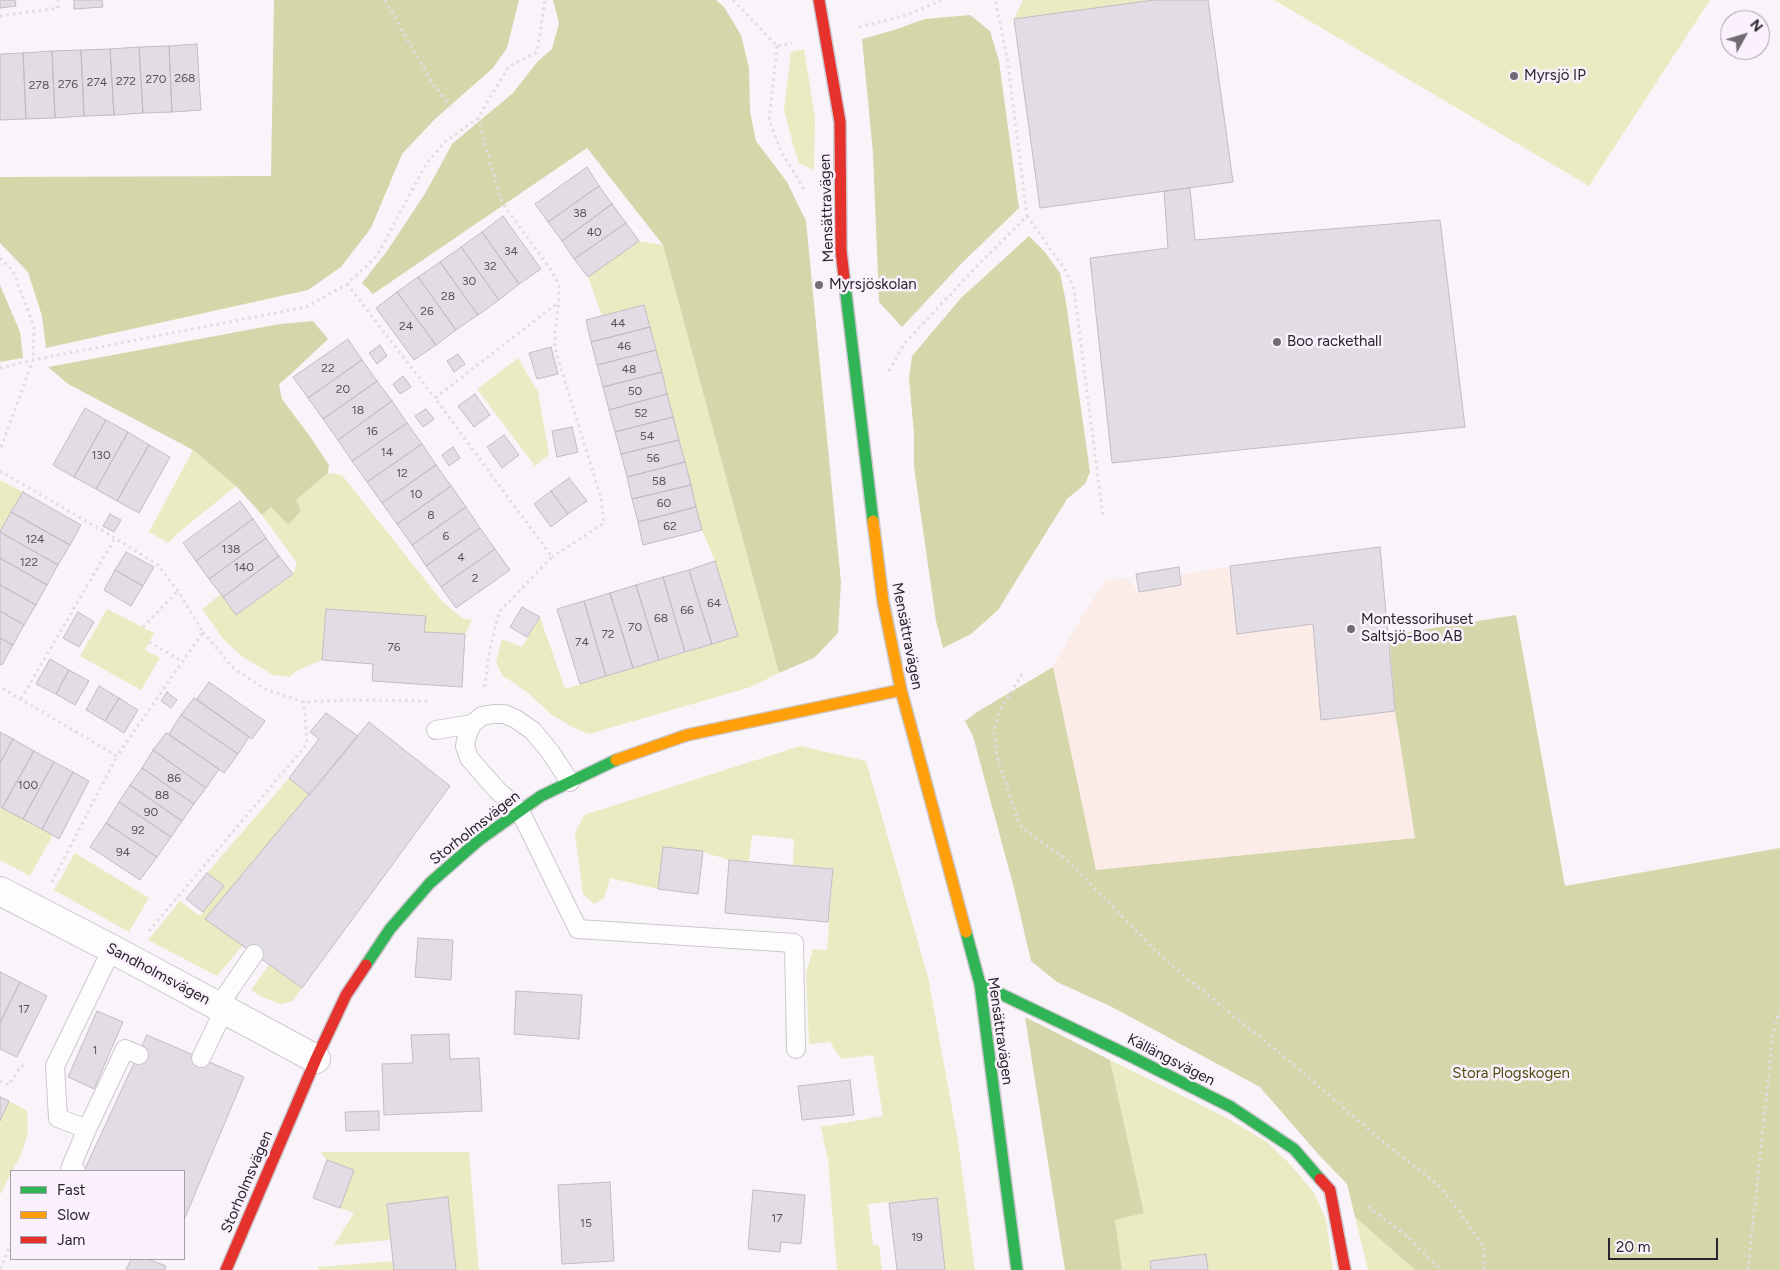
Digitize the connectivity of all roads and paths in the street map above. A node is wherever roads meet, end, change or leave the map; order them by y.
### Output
1 (58, 0) edge
2 (385, 0) edge
3 (545, 0) edge
4 (733, 0) edge
5 (819, 0) edge
6 (942, 0) edge
7 (995, 0) edge
8 (0, 16) edge
9 (859, 27) dead end
10 (794, 42) dead end
11 (777, 46) junction
12 (454, 110) dead end
13 (478, 118) junction
14 (807, 199) dead end
15 (1027, 216) junction
16 (0, 258) edge
17 (347, 284) junction
18 (559, 302) junction
19 (33, 360) junction
20 (0, 368) edge
21 (886, 376) dead end
22 (435, 398) junction
23 (0, 448) edge
24 (0, 471) edge
25 (1103, 518) dead end
26 (115, 538) junction
27 (552, 557) junction
28 (178, 592) junction
29 (143, 627) dead end
30 (203, 632) junction
31 (149, 642) dead end
32 (182, 661) junction
33 (1022, 674) dead end
34 (0, 687) edge
35 (477, 688) dead end
36 (901, 690) junction
37 (21, 699) junction
38 (437, 701) dead end
39 (304, 702) junction
40 (472, 724) junction
41 (436, 730) dead end
42 (118, 756) junction
43 (570, 782) junction
44 (520, 811) junction
45 (49, 887) dead end
46 (0, 891) edge
47 (149, 931) dead end
48 (112, 949) junction
49 (254, 954) dead end
50 (980, 984) junction
51 (221, 1008) junction
52 (1780, 1009) edge
53 (796, 1049) dead end
54 (139, 1055) dead end
55 (201, 1058) dead end
56 (316, 1059) junction
57 (21, 1066) dead end
58 (0, 1081) edge
59 (87, 1128) junction
60 (73, 1170) edge
61 (1330, 1190) junction
62 (10, 1245) edge
63 (0, 1269) edge
64 (226, 1270) edge
65 (1017, 1270) edge
66 (1345, 1270) edge
67 (1441, 1270) edge
68 (1485, 1270) edge
69 (1748, 1270) edge

1 - 8 path
2 - 12 path
3 - 13 path
4 - 11 path
5 - 36 street, Mensättravägen
6 - 9 path
7 - 15 path
10 - 11 path
11 - 14 path
13 - 17 path
13 - 18 path
15 - 21 path
15 - 25 path
16 - 19 path
17 - 19 path
17 - 22 path
18 - 22 path
18 - 27 path
19 - 20 path
19 - 23 path
22 - 27 path
24 - 26 path
26 - 28 path
26 - 37 path
27 - 35 path
28 - 29 path
28 - 30 path
30 - 32 path
30 - 39 path
31 - 32 path
32 - 42 path
33 - 68 path
34 - 37 path
36 - 43 street, Storholmsvägen
36 - 50 street, Mensättravägen
37 - 42 path
38 - 39 path
39 - 47 path
40 - 41 lane
40 - 43 lane
40 - 44 lane
42 - 45 path
43 - 44 street, Storholmsvägen
44 - 53 lane
44 - 56 street, Storholmsvägen
46 - 48 street, Sandholmsvägen
48 - 51 street, Sandholmsvägen
48 - 59 lane
49 - 51 lane
50 - 61 street, Källängsvägen
50 - 65 street, Mensättravägen
51 - 55 lane
51 - 56 street, Sandholmsvägen
52 - 69 path
54 - 59 lane
56 - 64 street, Storholmsvägen
57 - 58 path
59 - 60 lane
61 - 66 street
61 - 67 path
62 - 63 path

